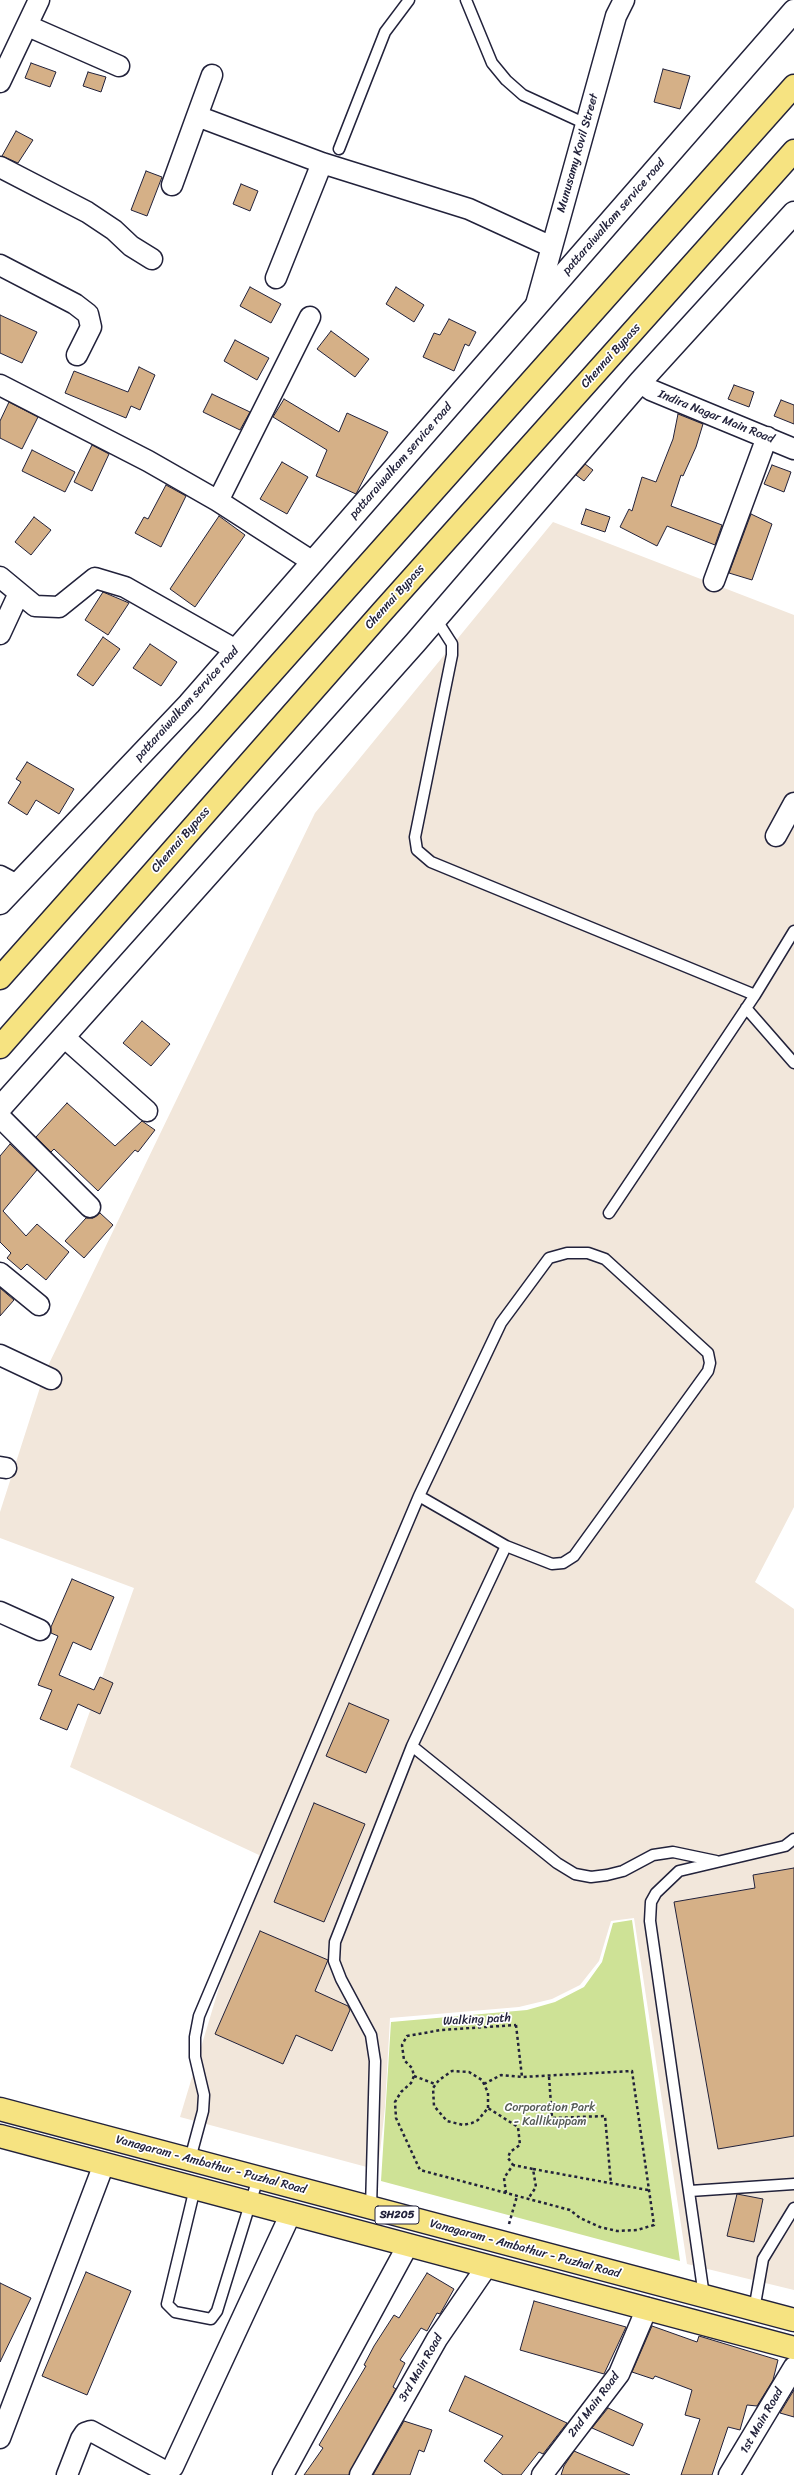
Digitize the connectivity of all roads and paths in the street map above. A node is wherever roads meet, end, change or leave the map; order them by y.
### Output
1 (39, 0) edge
2 (408, 0) edge
3 (466, 0) edge
4 (624, 0) edge
5 (794, 11) edge
6 (28, 26) junction
7 (119, 66) dead end
8 (212, 75) dead end
9 (0, 82) edge
10 (794, 86) edge
11 (197, 116) junction
12 (586, 124) junction
13 (339, 148) dead end
14 (794, 151) edge
15 (322, 163) junction
16 (0, 167) edge
17 (172, 185) dead end
18 (794, 213) edge
19 (552, 247) junction
20 (152, 260) dead end
21 (0, 265) edge
22 (276, 278) dead end
23 (535, 308) junction
24 (310, 317) dead end
25 (77, 355) dead end
26 (640, 382) junction
27 (0, 385) edge
28 (766, 437) junction
29 (794, 449) edge
30 (218, 501) junction
31 (313, 562) junction
32 (0, 577) edge
33 (714, 581) dead end
34 (19, 593) junction
35 (436, 619) junction
36 (0, 634) edge
37 (236, 650) junction
38 (794, 803) edge
39 (776, 836) dead end
40 (9, 881) edge
41 (0, 903) edge
42 (794, 931) edge
43 (0, 978) edge
44 (755, 995) junction
45 (746, 1008) junction
46 (64, 1037) junction
47 (0, 1046) edge
48 (794, 1063) edge
49 (0, 1108) edge
50 (147, 1111) dead end
51 (0, 1117) edge
52 (90, 1207) dead end
53 (609, 1214) dead end
54 (0, 1273) edge
55 (39, 1305) dead end
56 (0, 1355) edge
57 (51, 1379) dead end
58 (419, 1496) junction
59 (506, 1546) junction
60 (0, 1612) edge
61 (40, 1630) dead end
62 (412, 1746) junction
63 (794, 1839) edge
64 (720, 1861) junction
65 (414, 2076) junction
66 (549, 2076) junction
67 (522, 2077) junction
68 (435, 2084) junction
69 (484, 2084) junction
70 (488, 2108) junction
71 (0, 2109) edge
72 (0, 2136) edge
73 (190, 2159) junction
74 (104, 2164) junction
75 (513, 2165) junction
76 (533, 2169) junction
77 (258, 2178) junction
78 (612, 2184) junction
79 (794, 2184) edge
80 (195, 2188) junction
81 (648, 2190) junction
82 (690, 2191) junction
83 (506, 2193) junction
84 (517, 2196) junction
85 (528, 2199) junction
86 (251, 2203) junction
87 (371, 2208) junction
88 (794, 2208) edge
89 (291, 2214) junction
90 (503, 2244) junction
91 (408, 2245) junction
92 (487, 2266) junction
93 (704, 2296) junction
94 (647, 2308) junction
95 (754, 2310) junction
96 (794, 2320) edge
97 (794, 2348) edge
98 (794, 2367) edge
99 (4, 2416) edge
100 (0, 2438) edge
101 (67, 2475) edge
102 (283, 2475) edge
103 (360, 2475) edge
104 (542, 2475) edge
105 (729, 2475) edge

1 - 6 street
2 - 13 lane
3 - 12 lane
4 - 12 street, Munusamy Kovil Street
5 - 23 street, pattaraiwalkam service road
6 - 7 street
6 - 9 street
8 - 11 street
10 - 43 main road
11 - 15 street
11 - 17 street
12 - 19 street, Munusamy Kovil Street
14 - 47 main road, Chennai Bypass
15 - 19 street
15 - 22 street
16 - 20 street
18 - 26 street
19 - 23 street, Munusamy Kovil Street
21 - 25 street
23 - 31 street, pattaraiwalkam service road
24 - 30 street
26 - 28 street, Indira Nagar Main Road
26 - 35 street
27 - 30 street
28 - 29 street, Indira Nagar Main Road
28 - 33 street
30 - 31 street
31 - 37 street, pattaraiwalkam service road
32 - 34 street
34 - 36 street
34 - 37 street
35 - 44 lane
35 - 46 street
37 - 40 street, pattaraiwalkam service road
38 - 39 street
40 - 41 street, pattaraiwalkam service road
42 - 44 lane
44 - 45 lane
45 - 48 lane
45 - 53 lane
46 - 49 street
46 - 50 street
51 - 52 street
54 - 55 street
56 - 57 street
58 - 59 lane
58 - 59 lane
58 - 73 lane
59 - 62 lane
60 - 61 street
62 - 64 lane
62 - 87 lane
63 - 64 lane
64 - 82 lane
65 - 67 path, Walking path
65 - 68 path
65 - 83 path
66 - 67 path
66 - 78 path
66 - 81 path
67 - 69 path
68 - 69 path
68 - 70 path
69 - 70 path
70 - 75 path
71 - 73 main road, Vanagaram - Ambathur - Puzhal Road / SH205
72 - 74 main road, SH205
73 - 77 main road, Vanagaram - Ambathur - Puzhal Road / SH205
74 - 80 main road, SH205
74 - 99 street
75 - 76 path
75 - 83 path
76 - 78 path
76 - 85 path
77 - 86 lane
77 - 87 main road, Vanagaram - Ambathur - Puzhal Road / SH205
78 - 81 path
79 - 82 lane
80 - 86 main road, SH205
80 - 86 lane
81 - 85 path
82 - 93 lane
83 - 84 path
84 - 85 path
84 - 90 path
86 - 89 main road, SH205
87 - 90 main road, Vanagaram - Ambathur - Puzhal Road / SH205
88 - 95 lane
89 - 91 main road, SH205
89 - 101 street
90 - 93 main road, Vanagaram - Ambathur - Puzhal Road / SH205
91 - 92 main road, SH205
91 - 102 street
92 - 94 main road, SH205
92 - 103 street, 3rd Main Road
93 - 95 main road, Vanagaram - Ambathur - Puzhal Road / SH205
94 - 97 main road, SH205
94 - 104 street, 2nd Main Road
95 - 96 main road, Vanagaram - Ambathur - Puzhal Road / SH205
98 - 105 street, 1st Main Road
99 - 100 street

